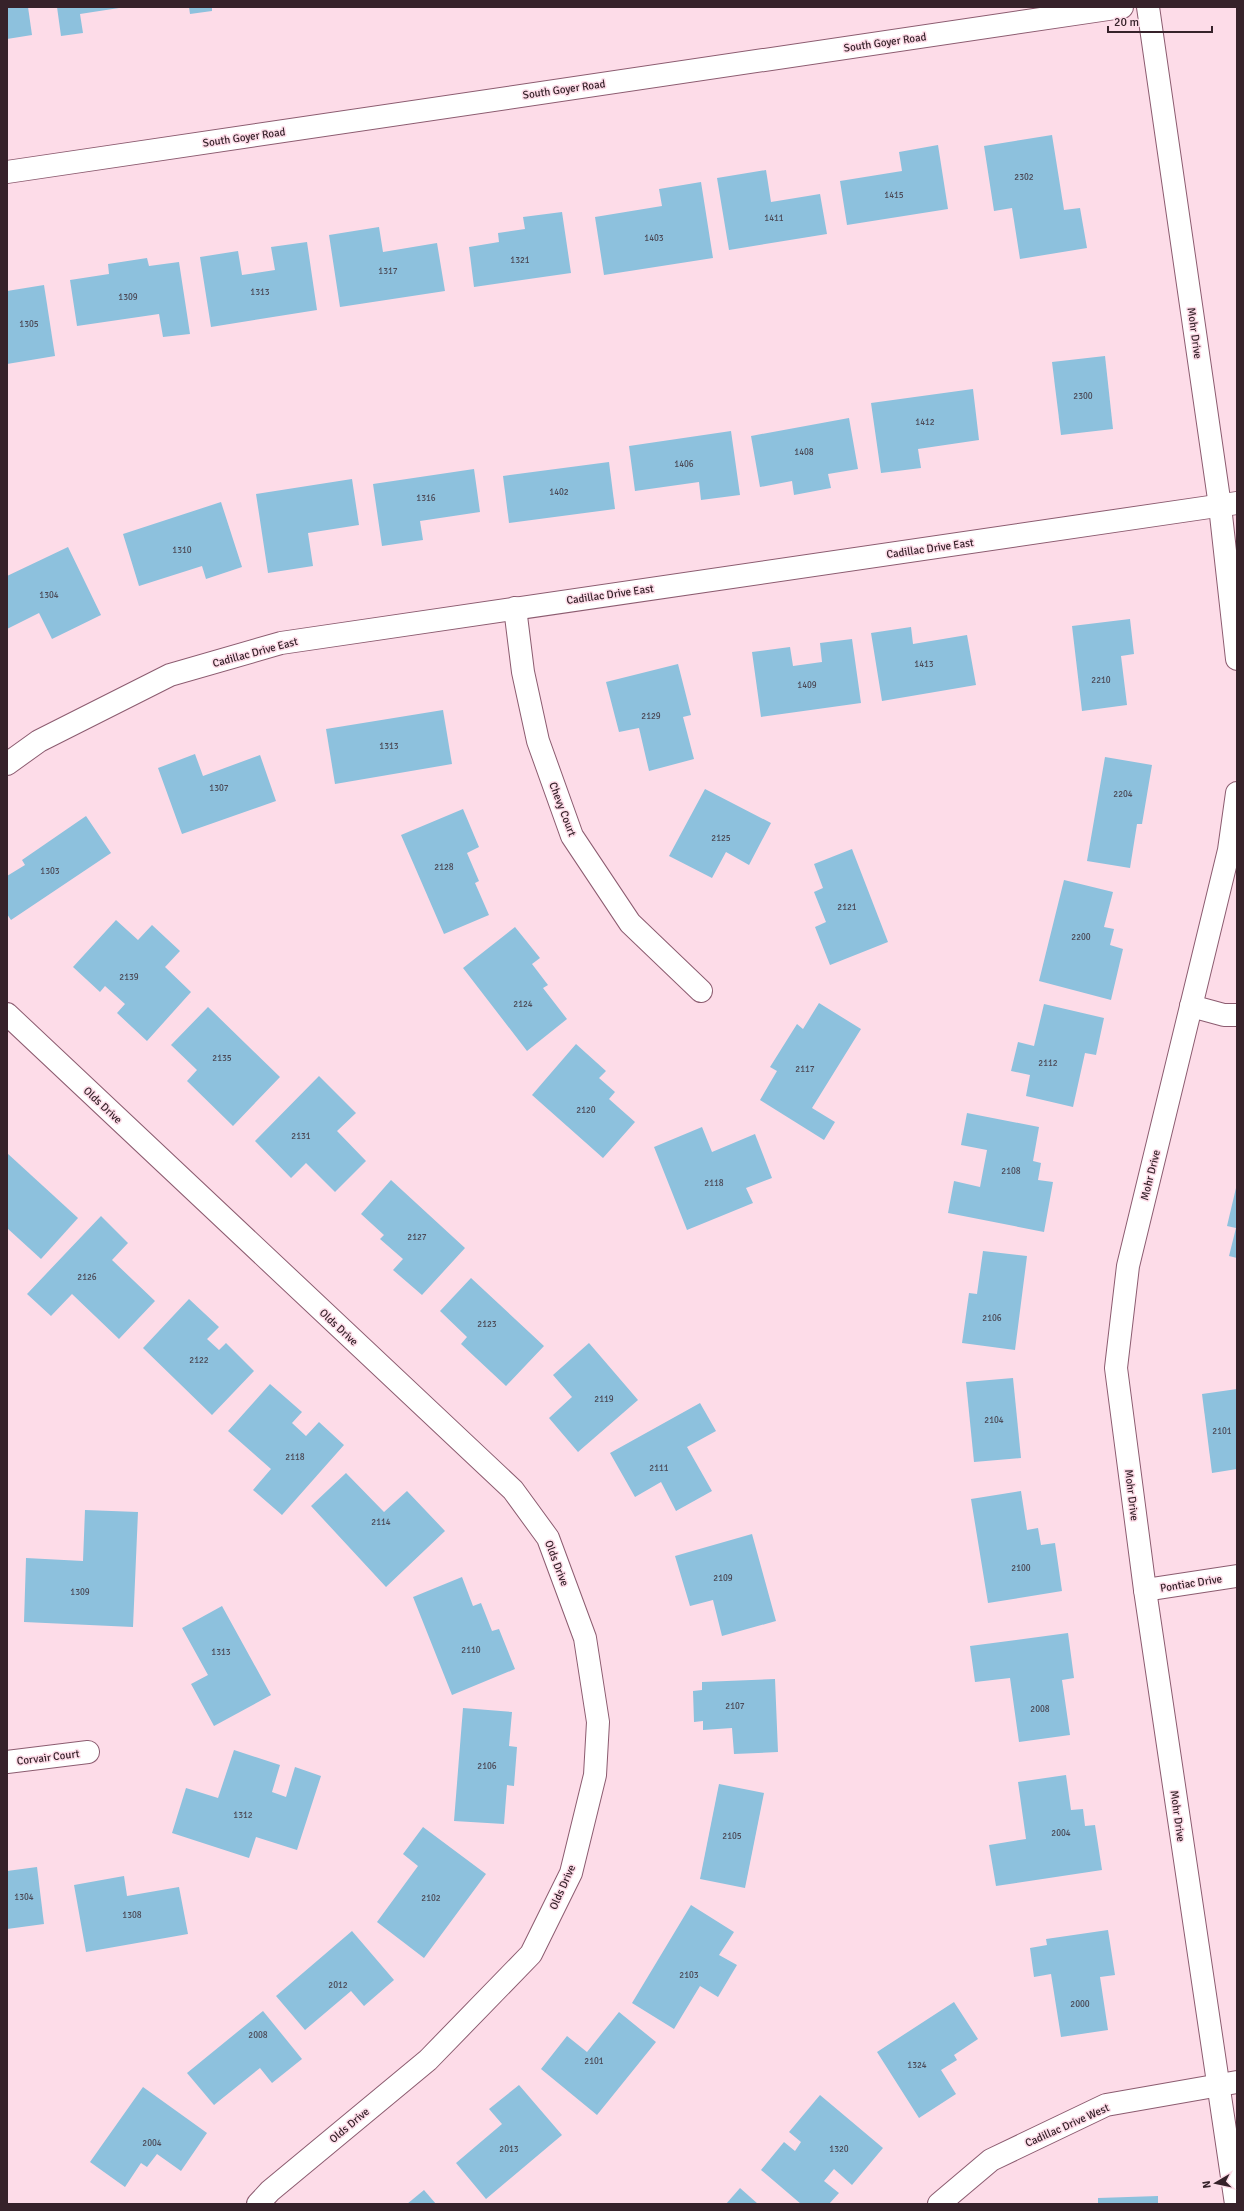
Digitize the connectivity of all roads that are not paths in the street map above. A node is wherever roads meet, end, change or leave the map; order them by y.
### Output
1 (1122, 7) edge
2 (1148, 7) edge
3 (7, 172) edge
4 (1228, 504) edge
5 (515, 608) junction
6 (1237, 659) edge
7 (7, 764) edge
8 (1237, 793) edge
9 (701, 991) dead end
10 (1191, 1006) junction
11 (7, 1014) edge
12 (1237, 1015) edge
13 (1237, 1576) edge
14 (1145, 1590) junction
15 (88, 1752) dead end
16 (7, 1762) edge
17 (1227, 2083) edge
18 (258, 2204) edge
19 (940, 2204) edge
20 (1236, 2204) edge

1 - 3 street, South Goyer Road
2 - 4 street, Mohr Drive
4 - 5 street, Cadillac Drive East
4 - 6 street, Mohr Drive
5 - 7 street, Cadillac Drive East
5 - 9 street, Chevy Court
8 - 10 street, Mohr Drive
10 - 12 street
10 - 14 street, Mohr Drive
11 - 18 street, Olds Drive
13 - 14 street, Pontiac Drive
14 - 17 street, Mohr Drive
15 - 16 street, Corvair Court
17 - 19 street, Cadillac Drive West
17 - 20 street, Mohr Drive

